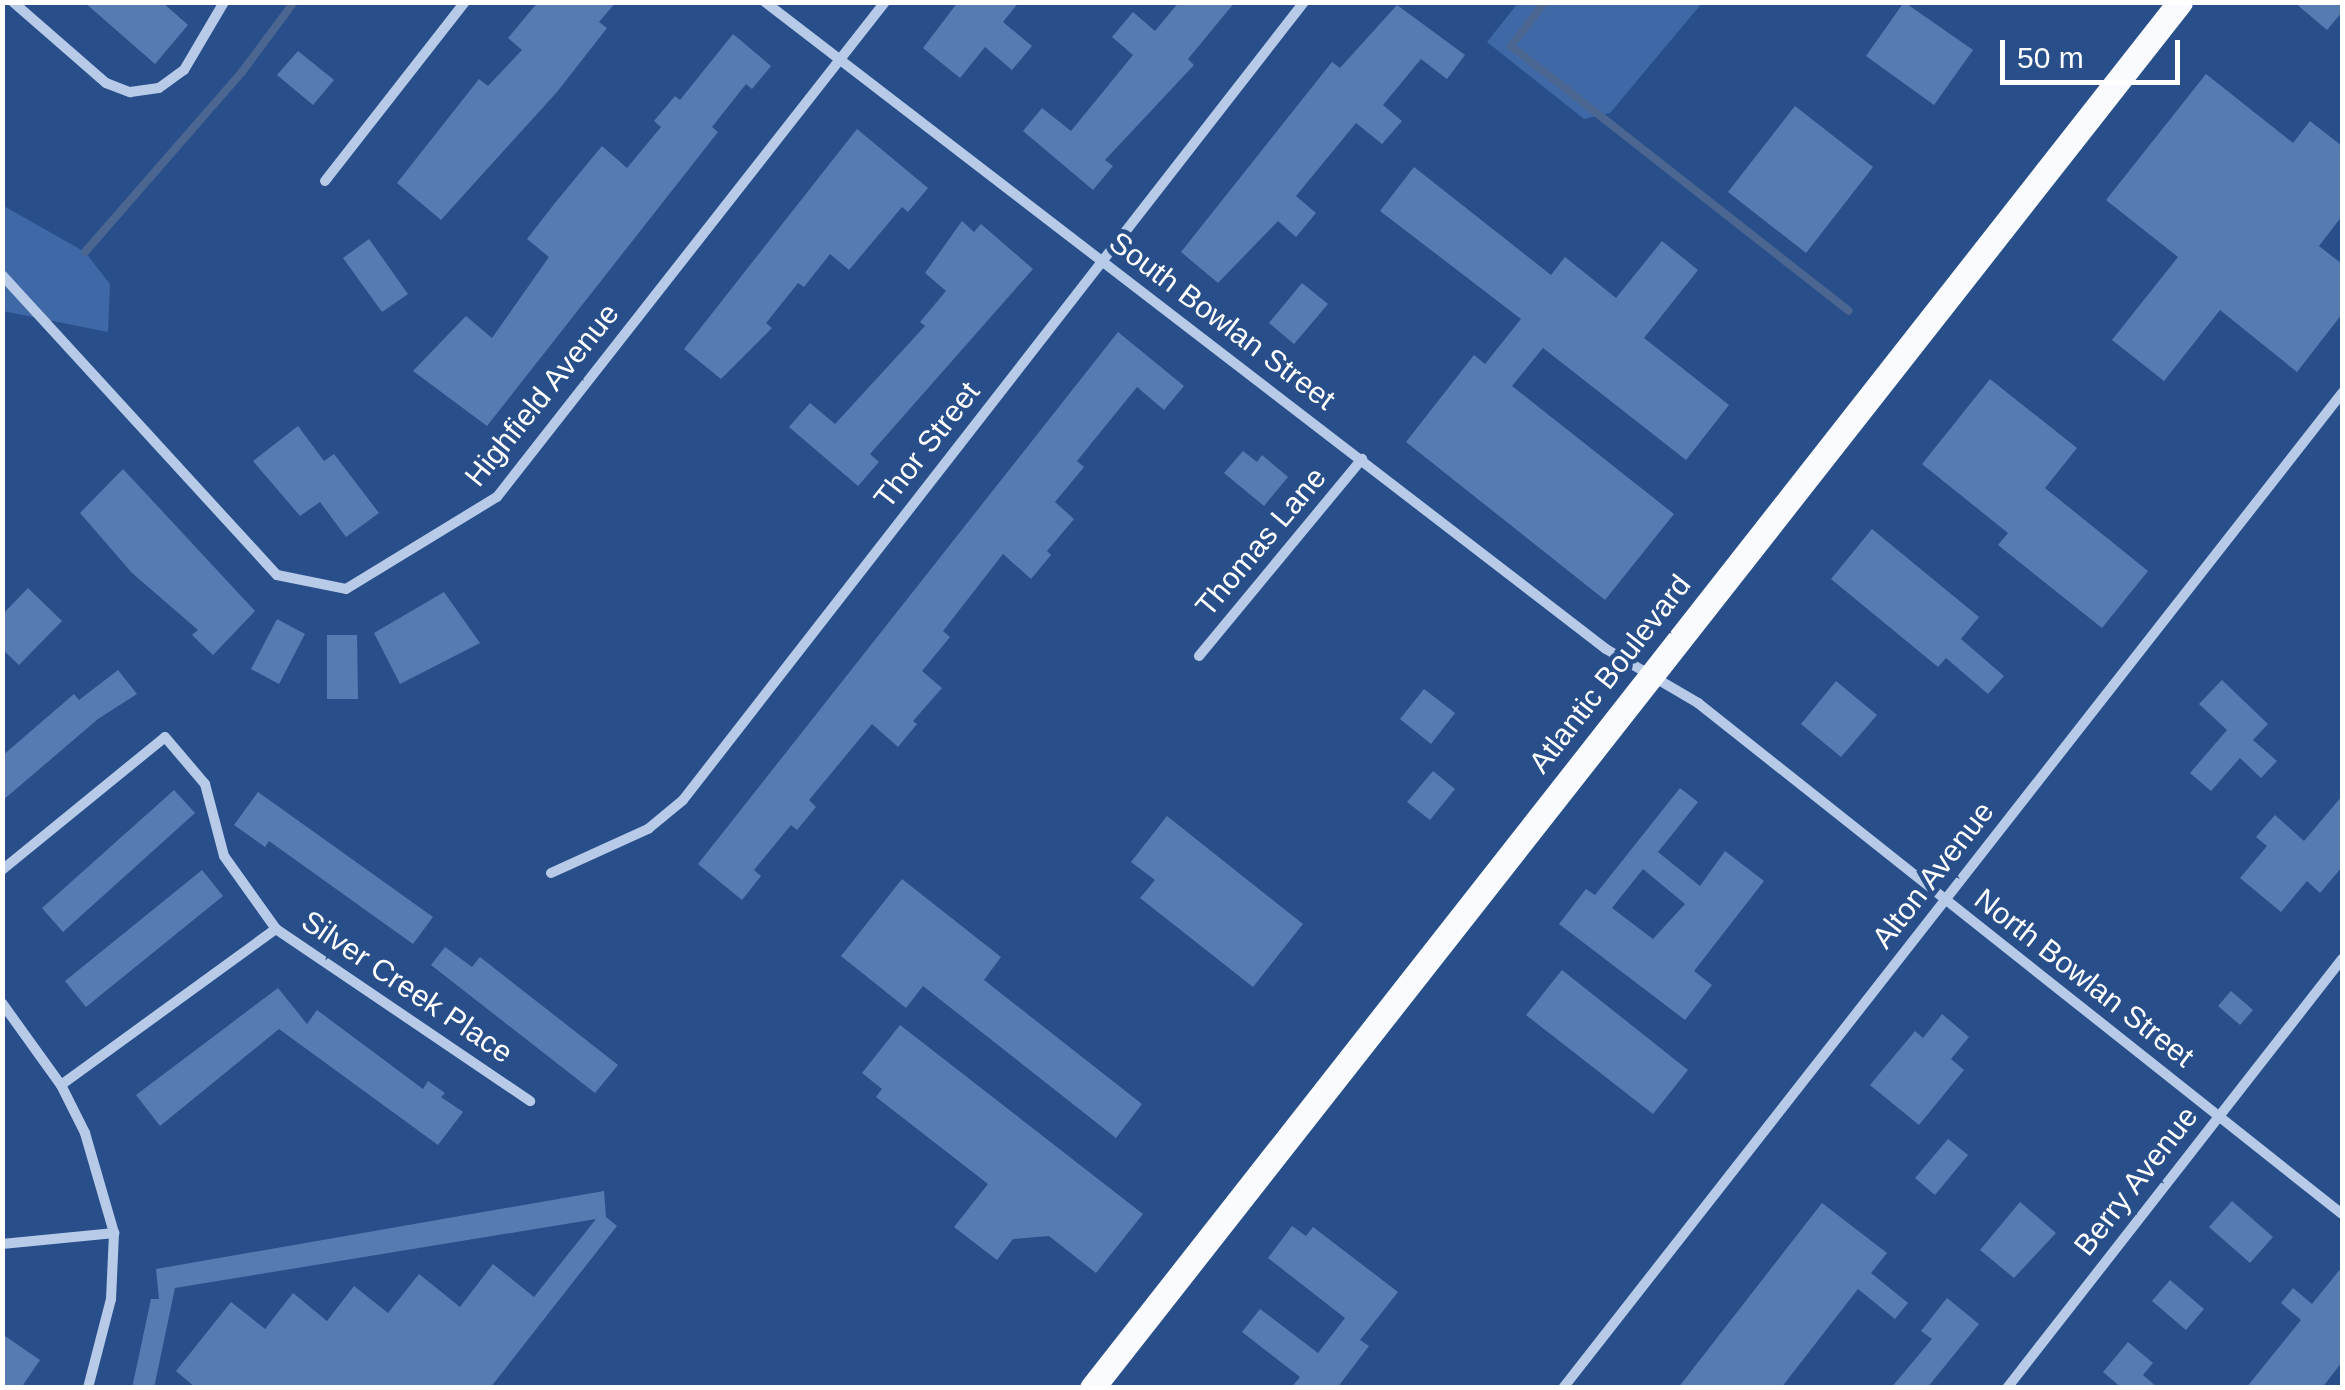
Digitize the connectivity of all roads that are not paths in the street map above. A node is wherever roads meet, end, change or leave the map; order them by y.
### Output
1 (13, 2) edge
2 (224, 2) edge
3 (465, 2) edge
4 (765, 2) edge
5 (885, 2) edge
6 (1304, 2) edge
7 (2180, 2) edge
8 (840, 59) junction
9 (324, 181) dead end
10 (1102, 261) junction
11 (2, 276) edge
12 (2342, 393) edge
13 (1362, 459) junction
14 (1200, 656) dead end
15 (1650, 676) junction
16 (2, 870) edge
17 (551, 873) dead end
18 (1945, 901) junction
19 (276, 929) junction
20 (2342, 959) edge
21 (2, 1003) edge
22 (61, 1084) junction
23 (530, 1101) dead end
24 (2219, 1116) junction
25 (2342, 1214) edge
26 (114, 1232) junction
27 (2, 1244) edge
28 (88, 1388) edge
29 (1092, 1388) edge
30 (1564, 1388) edge
31 (2007, 1388) edge

1 - 2 street
3 - 9 street
4 - 8 street, South Bowlan Street
5 - 8 street, Highfield Avenue
6 - 10 street, Thor Street
7 - 15 main road, Atlantic Boulevard
8 - 10 street, South Bowlan Street
8 - 11 street, Highfield Avenue
10 - 13 street, South Bowlan Street
10 - 17 street, Thor Street
12 - 18 street, Alton Avenue
13 - 14 street, Thomas Lane
13 - 15 street, South Bowlan Street
15 - 18 street, North Bowlan Street
15 - 29 main road, Atlantic Boulevard
16 - 19 street
18 - 24 street, North Bowlan Street
18 - 30 street, Alton Avenue
19 - 22 street, Silver Creek Place
19 - 23 street, Silver Creek Place
20 - 24 street, Berry Avenue
21 - 22 street
22 - 26 street
24 - 25 street, North Bowlan Street
24 - 31 street, Berry Avenue
26 - 27 street
26 - 28 street

